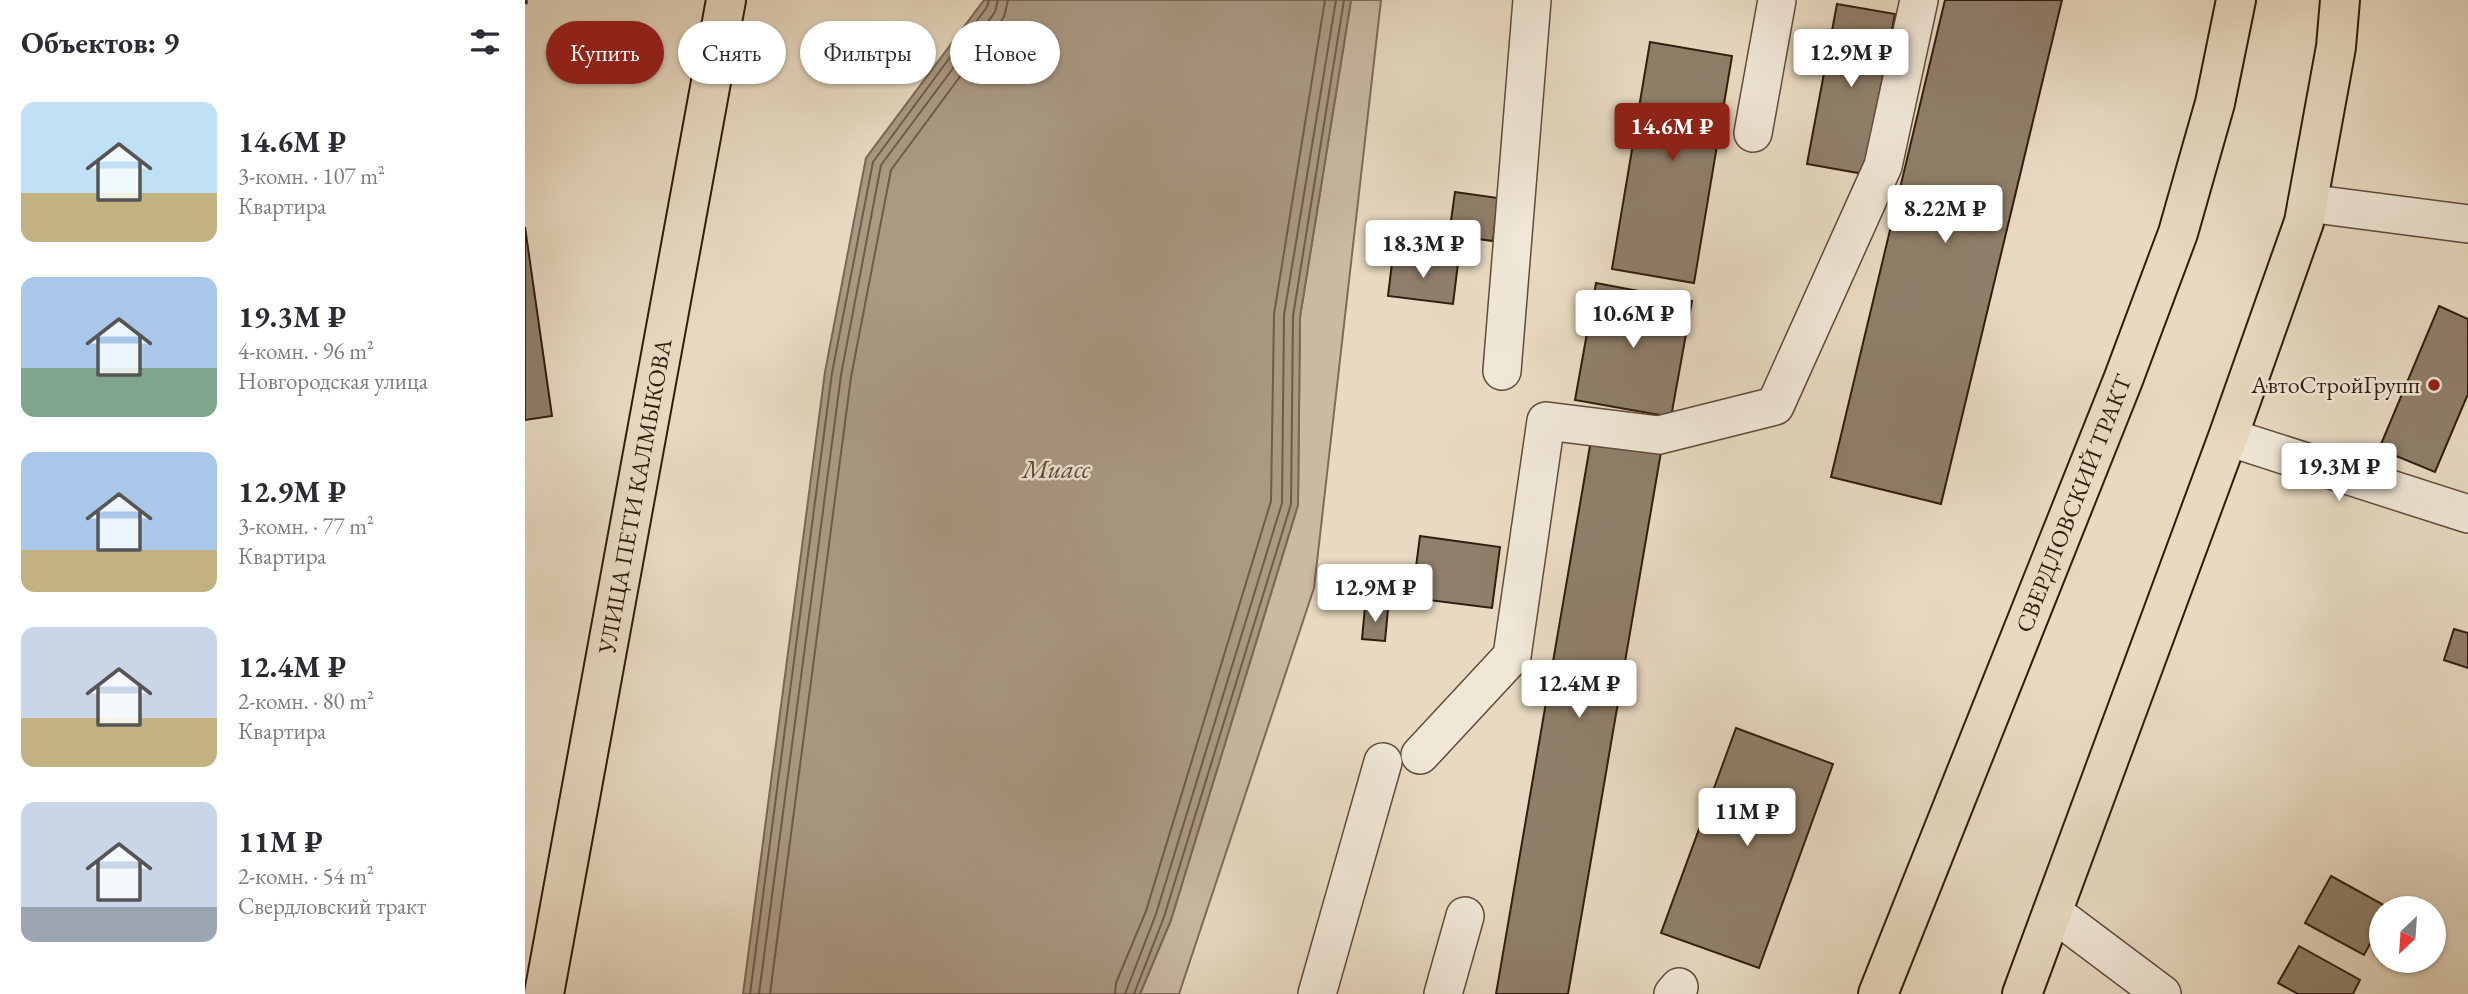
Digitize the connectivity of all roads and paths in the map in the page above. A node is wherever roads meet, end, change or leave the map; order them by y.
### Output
1 (726, 0) edge
2 (1532, 0) edge
3 (1777, 0) edge
4 (1919, 0) edge
5 (2235, 0) edge
6 (2340, 0) edge
7 (1753, 133) dead end
8 (2307, 203) junction
9 (2468, 224) edge
10 (1502, 371) dead end
11 (2228, 437) junction
12 (2468, 514) edge
13 (1420, 755) dead end
14 (1383, 762) dead end
15 (2054, 913) junction
16 (1465, 916) dead end
17 (2146, 987) edge
18 (544, 994) edge
19 (1317, 994) edge
20 (1443, 994) edge
21 (1878, 994) edge
22 (2022, 994) edge

1 - 18 main road, УЛИЦА ПЕТИ КАЛМЫКОВА
2 - 10 street
3 - 7 street
4 - 13 street
5 - 21 main road, СВЕРДЛОВСКИЙ ТРАКТ
6 - 8 main road
8 - 9 street
8 - 11 main road
11 - 12 street
11 - 15 main road
14 - 19 street
15 - 17 street
15 - 22 main road
16 - 20 street

